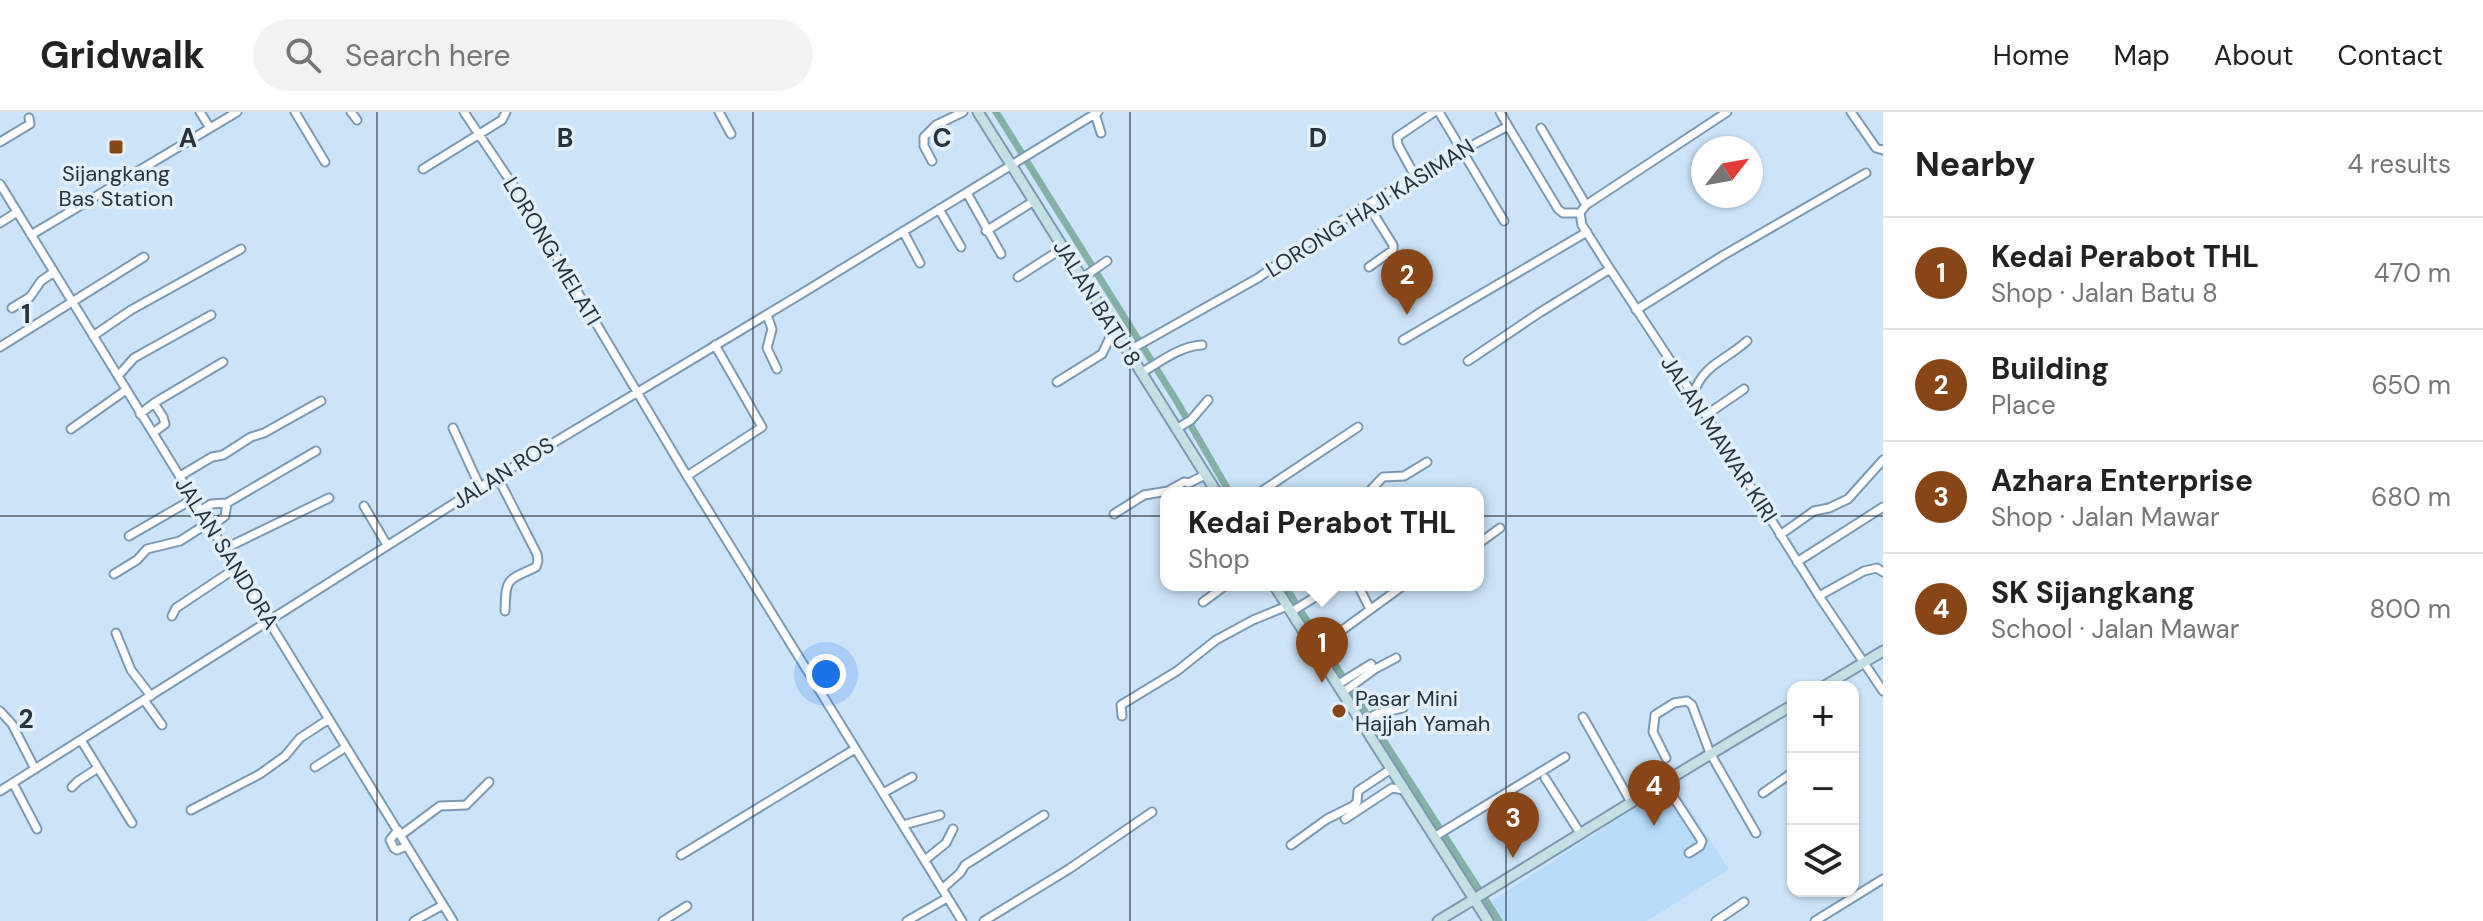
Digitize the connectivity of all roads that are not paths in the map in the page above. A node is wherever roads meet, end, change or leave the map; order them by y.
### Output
1 (200, 112) edge
2 (237, 112) edge
3 (295, 112) edge
4 (351, 112) edge
5 (464, 112) edge
6 (506, 112) edge
7 (963, 112) edge
8 (978, 112) edge
9 (1436, 112) edge
10 (1500, 112) edge
11 (1727, 112) edge
12 (1851, 112) edge
13 (722, 113) edge
14 (1096, 113) edge
15 (29, 118) dead end
16 (357, 120) dead end
17 (1508, 126) junction
18 (210, 128) junction
19 (1541, 128) dead end
20 (480, 133) junction
21 (1101, 133) dead end
22 (731, 134) dead end
23 (0, 142) edge
24 (1461, 149) junction
25 (1883, 150) edge
26 (932, 161) dead end
27 (325, 162) dead end
28 (1014, 163) junction
29 (423, 169) dead end
30 (1866, 173) dead end
31 (1415, 176) junction
32 (0, 184) edge
33 (967, 193) junction
34 (1034, 201) junction
35 (1368, 205) junction
36 (1586, 205) junction
37 (939, 209) junction
38 (17, 212) junction
39 (1580, 213) junction
40 (1504, 221) dead end
41 (0, 223) edge
42 (903, 231) junction
43 (986, 231) junction
44 (1587, 232) junction
45 (31, 235) junction
46 (961, 247) dead end
47 (1063, 248) junction
48 (241, 249) dead end
49 (1001, 254) dead end
50 (144, 257) dead end
51 (1107, 261) dead end
52 (920, 263) dead end
53 (1369, 267) dead end
54 (1610, 269) junction
55 (54, 272) junction
56 (1085, 276) junction
57 (1018, 277) dead end
58 (73, 303) junction
59 (12, 308) dead end
60 (1636, 310) junction
61 (211, 315) dead end
62 (767, 315) junction
63 (1114, 329) junction
64 (93, 336) junction
65 (1403, 340) dead end
66 (1747, 341) dead end
67 (715, 345) junction
68 (1202, 345) dead end
69 (0, 347) edge
70 (1131, 349) junction
71 (1468, 361) dead end
72 (223, 362) dead end
73 (1149, 368) junction
74 (777, 369) dead end
75 (118, 376) junction
76 (1057, 382) dead end
77 (1744, 389) dead end
78 (126, 390) junction
79 (636, 392) junction
80 (1693, 395) junction
81 (1208, 400) dead end
82 (321, 401) dead end
83 (154, 403) junction
84 (140, 414) junction
85 (1706, 415) junction
86 (1184, 425) junction
87 (1358, 427) dead end
88 (453, 428) dead end
89 (71, 429) dead end
90 (153, 433) junction
91 (316, 451) dead end
92 (1883, 460) edge
93 (1427, 462) dead end
94 (1205, 475) junction
95 (180, 476) junction
96 (497, 476) junction
97 (687, 476) junction
98 (480, 487) junction
99 (1175, 487) edge
100 (1213, 487) edge
101 (1268, 487) edge
102 (1374, 487) edge
103 (1160, 492) edge
104 (329, 498) dead end
105 (193, 499) junction
106 (227, 503) junction
107 (364, 506) dead end
108 (1883, 507) edge
109 (201, 510) junction
110 (1114, 514) dead end
111 (209, 525) junction
112 (1500, 528) dead end
113 (1780, 535) junction
114 (129, 536) dead end
115 (1484, 540) edge
116 (387, 545) junction
117 (224, 549) junction
118 (1797, 562) junction
119 (236, 568) junction
120 (1883, 572) edge
121 (114, 574) dead end
122 (1218, 591) edge
123 (1279, 591) edge
124 (1322, 591) edge
125 (1361, 591) edge
126 (1396, 591) edge
127 (1819, 596) junction
128 (1203, 602) dead end
129 (1294, 607) junction
130 (1370, 609) junction
131 (505, 611) dead end
132 (172, 616) dead end
133 (269, 620) junction
134 (116, 633) dead end
135 (1317, 648) junction
136 (1883, 651) edge
137 (1396, 658) dead end
138 (1865, 662) junction
139 (1833, 681) edge
140 (1345, 686) junction
141 (1883, 691) edge
142 (148, 698) junction
143 (1403, 708) dead end
144 (1787, 708) edge
145 (0, 711) edge
146 (1122, 716) dead end
147 (1583, 717) dead end
148 (329, 719) junction
149 (1367, 720) junction
150 (162, 725) dead end
151 (81, 740) junction
152 (346, 747) junction
153 (855, 749) junction
154 (1710, 753) junction
155 (1565, 757) dead end
156 (1666, 758) dead end
157 (315, 767) dead end
158 (98, 768) junction
159 (35, 769) junction
160 (1391, 769) junction
161 (1787, 776) edge
162 (912, 777) dead end
163 (1545, 778) dead end
164 (489, 782) dead end
165 (13, 783) junction
166 (1665, 784) junction
167 (72, 787) dead end
168 (1404, 790) junction
169 (0, 791) edge
170 (883, 793) junction
171 (1763, 793) dead end
172 (1631, 802) junction
173 (191, 810) dead end
174 (1152, 812) dead end
175 (940, 815) dead end
176 (1044, 815) dead end
177 (1345, 819) dead end
178 (132, 823) dead end
179 (903, 825) junction
180 (37, 829) dead end
181 (953, 829) dead end
182 (400, 833) junction
183 (1580, 833) junction
184 (1756, 833) dead end
185 (1434, 837) junction
186 (1291, 845) dead end
187 (407, 846) junction
188 (1689, 853) dead end
189 (681, 855) dead end
190 (925, 860) junction
191 (1883, 879) edge
192 (942, 889) junction
193 (947, 898) junction
194 (1476, 898) junction
195 (1744, 902) dead end
196 (443, 905) junction
197 (687, 906) dead end
198 (414, 921) edge
199 (453, 921) edge
200 (663, 921) edge
201 (907, 921) edge
202 (962, 921) edge
203 (984, 921) edge
204 (1438, 921) edge
205 (1488, 921) edge
206 (1716, 921) edge
207 (1815, 921) edge

1 - 18 street
2 - 18 street
3 - 27 street
4 - 16 street
5 - 20 street, LORONG MELATI
6 - 20 street
7 - 26 street
8 - 28 street, JALAN BATU 8
9 - 24 street
9 - 31 street
10 - 17 street
11 - 36 street
12 - 25 street
13 - 22 street
14 - 21 street
14 - 28 street, JALAN ROS
15 - 23 street
17 - 24 street, LORONG HAJI KASIMAN
17 - 39 street
18 - 45 street
19 - 36 street
20 - 29 street
20 - 79 street, LORONG MELATI
24 - 31 street, LORONG HAJI KASIMAN
24 - 40 street
28 - 33 street, JALAN ROS
28 - 34 street, JALAN BATU 8
30 - 60 street
31 - 35 street, LORONG HAJI KASIMAN
32 - 38 street, JALAN SANDORA
33 - 37 street, JALAN ROS
33 - 43 street
34 - 43 street
34 - 47 street, JALAN BATU 8
35 - 53 street
35 - 70 street, LORONG HAJI KASIMAN
36 - 39 street
37 - 42 street, JALAN ROS
37 - 46 street
38 - 41 street
38 - 45 street, JALAN SANDORA
39 - 44 street, JALAN MAWAR KIRI
42 - 52 street
42 - 62 street, JALAN ROS
43 - 49 street
44 - 54 street, JALAN MAWAR KIRI
44 - 65 street
45 - 55 street, JALAN SANDORA
47 - 56 street, JALAN BATU 8
47 - 57 street
48 - 64 street
50 - 58 street
51 - 56 street
54 - 60 street, JALAN MAWAR KIRI
54 - 71 street
55 - 58 street, JALAN SANDORA
55 - 59 street
56 - 63 street, JALAN BATU 8
58 - 64 street, JALAN SANDORA
58 - 69 street
60 - 80 street, JALAN MAWAR KIRI
61 - 75 street
62 - 67 street, JALAN ROS
62 - 74 street
63 - 70 street, JALAN BATU 8
63 - 76 street
64 - 75 street, JALAN SANDORA
66 - 80 street
67 - 79 street, JALAN ROS
67 - 97 street
68 - 73 street
70 - 73 street, JALAN BATU 8
72 - 83 street
73 - 86 street, JALAN BATU 8
75 - 78 street, JALAN SANDORA
77 - 85 street
78 - 84 street, JALAN SANDORA
78 - 89 street
79 - 96 street, JALAN ROS
79 - 97 street, LORONG MELATI
80 - 85 street, JALAN MAWAR KIRI
81 - 86 street
82 - 95 street
83 - 84 street
83 - 90 street
84 - 90 street, JALAN SANDORA
85 - 113 street, JALAN MAWAR KIRI
86 - 94 street, JALAN BATU 8
87 - 101 street
88 - 98 street
90 - 95 street, JALAN SANDORA
91 - 106 street
92 - 113 street
93 - 102 street
94 - 99 street
94 - 100 street, JALAN BATU 8
95 - 105 street, JALAN SANDORA
96 - 98 street, JALAN ROS
96 - 131 street
97 - 153 street, LORONG MELATI
98 - 116 street, JALAN ROS
103 - 110 street
104 - 117 street
105 - 109 street, JALAN SANDORA
105 - 114 street
106 - 109 street
106 - 111 street
107 - 116 street
108 - 118 street
109 - 111 street, JALAN SANDORA
111 - 117 street, JALAN SANDORA
111 - 121 street
112 - 115 street
113 - 118 street, JALAN MAWAR KIRI
116 - 133 street, JALAN ROS
117 - 119 street, JALAN SANDORA
118 - 127 street, JALAN MAWAR KIRI
119 - 132 street
119 - 133 street, JALAN SANDORA
120 - 127 street
122 - 128 street
123 - 129 street
124 - 129 street
125 - 130 street
126 - 130 street
127 - 138 street, JALAN MAWAR KIRI
129 - 135 street
129 - 146 street
130 - 135 street
133 - 142 street, JALAN ROS
133 - 148 street, JALAN SANDORA
134 - 142 street
135 - 140 street
136 - 138 street
137 - 140 street
138 - 139 street
138 - 141 street, JALAN MAWAR KIRI
140 - 149 street
142 - 150 street
142 - 151 street, JALAN ROS
143 - 149 street
144 - 154 street
145 - 159 street
147 - 172 street
148 - 152 street, JALAN SANDORA
148 - 173 street
149 - 160 street
151 - 158 street
151 - 159 street, JALAN ROS
152 - 157 street
152 - 182 street, JALAN SANDORA
153 - 170 street, LORONG MELATI
153 - 189 street
154 - 156 street
154 - 166 street
154 - 184 street
155 - 185 street
158 - 167 street
158 - 178 street
159 - 165 street, JALAN ROS
160 - 168 street
160 - 186 street
161 - 171 street
162 - 170 street
163 - 183 street
164 - 182 street
165 - 169 street, JALAN ROS
165 - 180 street
166 - 172 street
166 - 188 street
168 - 177 street
168 - 185 street
170 - 179 street, LORONG MELATI
172 - 183 street
174 - 203 street
175 - 179 street
176 - 192 street
179 - 190 street, LORONG MELATI
181 - 190 street
182 - 187 street, JALAN SANDORA
182 - 187 street
183 - 194 street
185 - 194 street
187 - 196 street, JALAN SANDORA
190 - 192 street, LORONG MELATI
191 - 207 street
192 - 193 street, LORONG MELATI
193 - 201 street
193 - 202 street, LORONG MELATI
194 - 204 street
194 - 205 street
195 - 206 street
196 - 198 street
196 - 199 street, JALAN SANDORA
197 - 200 street

